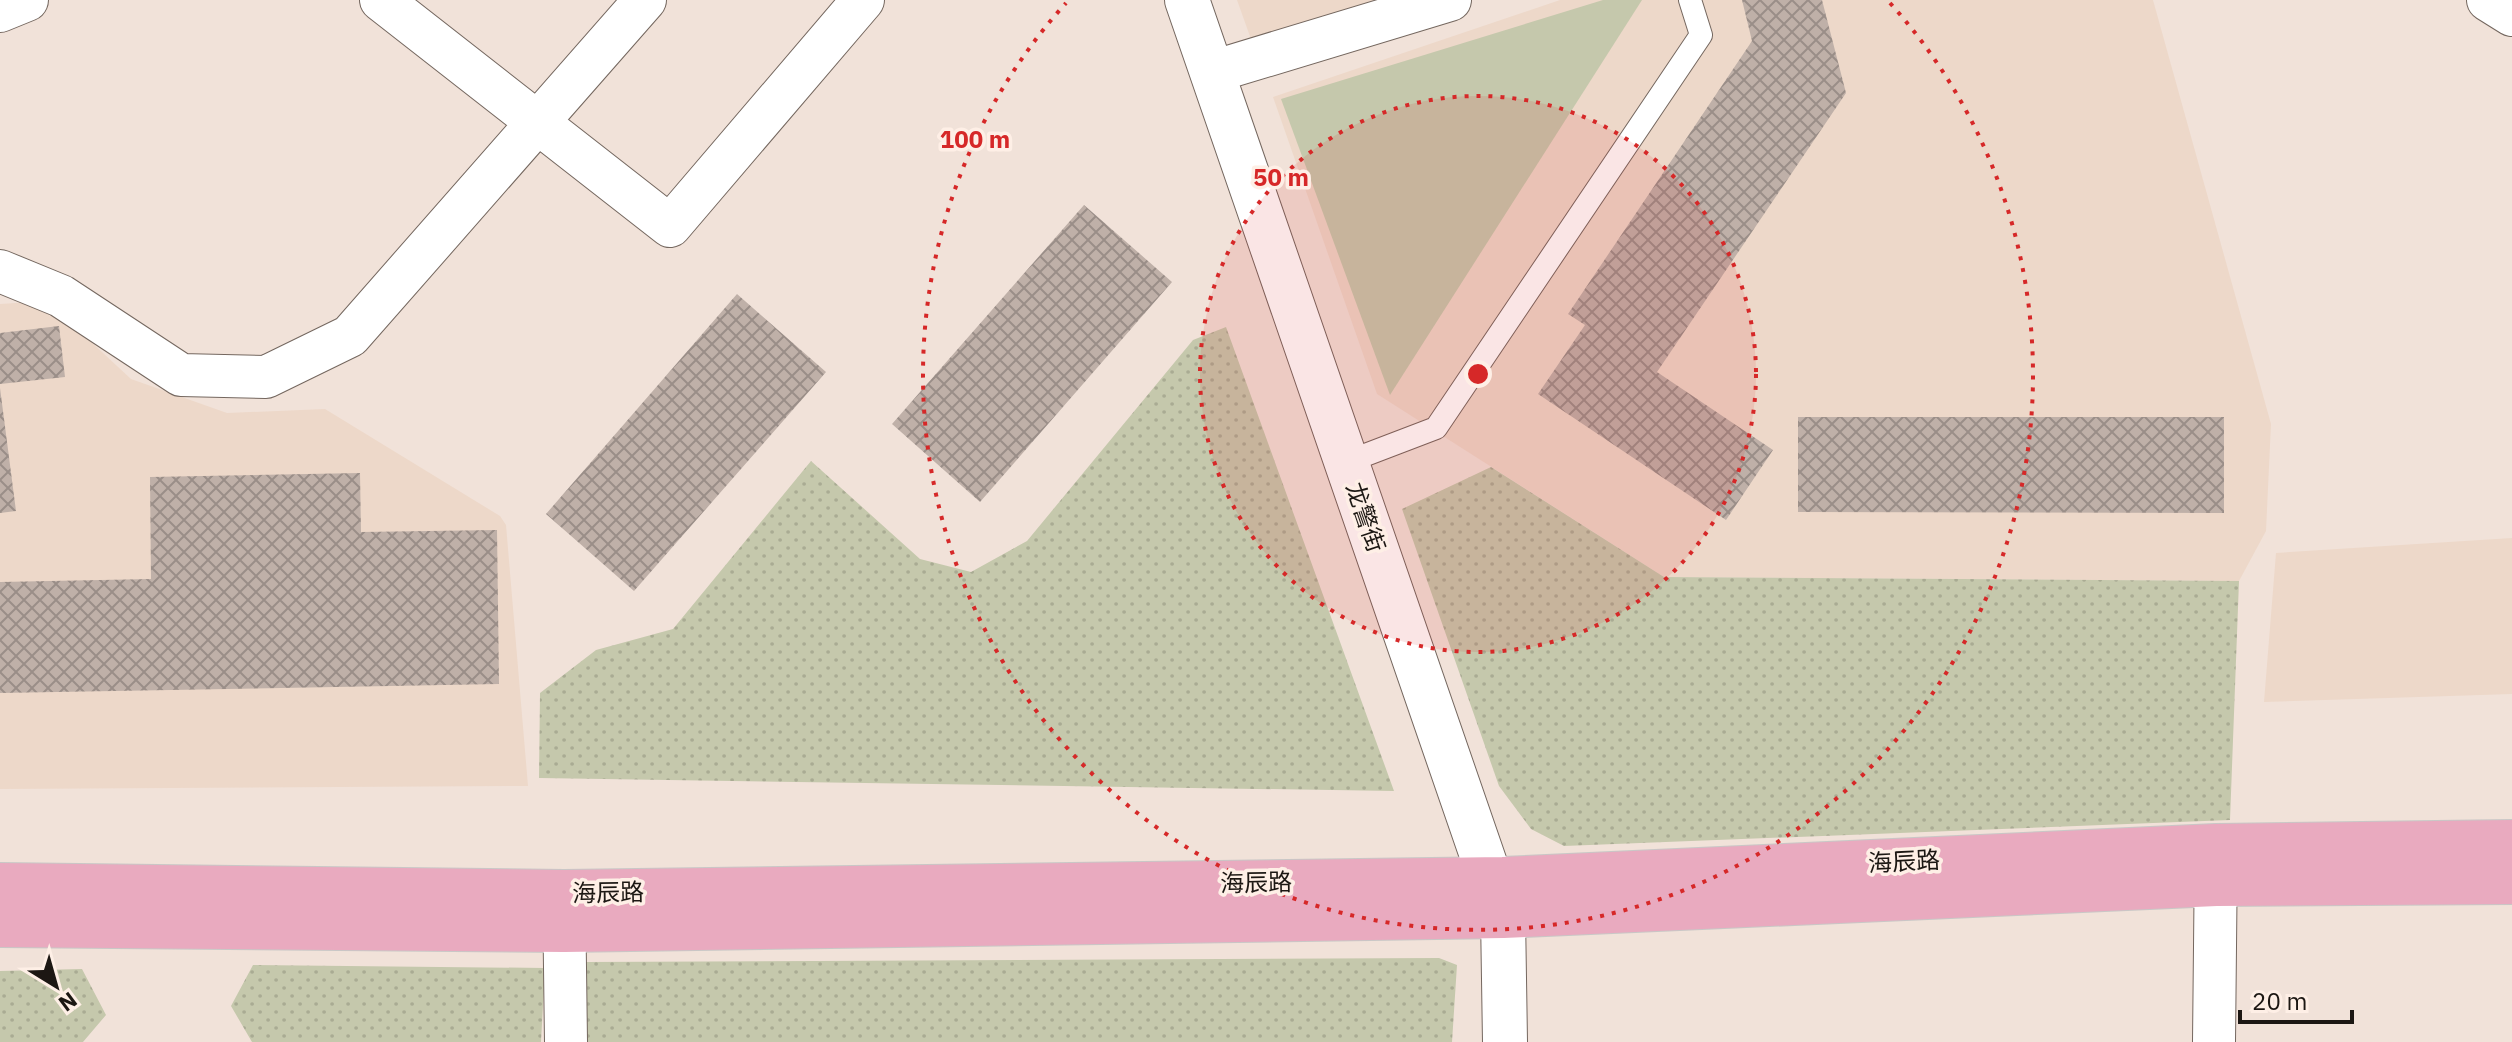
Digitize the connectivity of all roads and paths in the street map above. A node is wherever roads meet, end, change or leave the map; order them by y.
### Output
1 (27, 0) edge
2 (381, 0) edge
3 (645, 0) edge
4 (863, 0) edge
5 (1187, 0) edge
6 (1450, 0) edge
7 (1690, 0) edge
8 (2488, 0) edge
9 (0, 11) edge
10 (2512, 15) edge
11 (1212, 72) junction
12 (537, 124) junction
13 (0, 271) edge
14 (1347, 462) junction
15 (2512, 842) edge
16 (2216, 865) junction
17 (2512, 882) edge
18 (0, 885) edge
19 (1497, 898) junction
20 (564, 911) junction
21 (0, 925) edge
22 (566, 1042) edge
23 (1505, 1042) edge
24 (2214, 1042) edge

1 - 9 street
2 - 12 street
3 - 12 street
4 - 12 street
5 - 11 street, 龙警街
6 - 11 street
7 - 14 lane
8 - 10 street
11 - 14 street, 龙警街
12 - 13 street
14 - 19 street, 龙警街
15 - 16 main road, 海辰路
16 - 17 main road, 海辰路
16 - 19 main road, 海辰路
16 - 24 street
18 - 20 main road, 海辰路
19 - 20 main road, 海辰路
19 - 23 street, 龙警街
20 - 21 main road, 海辰路
20 - 22 street

